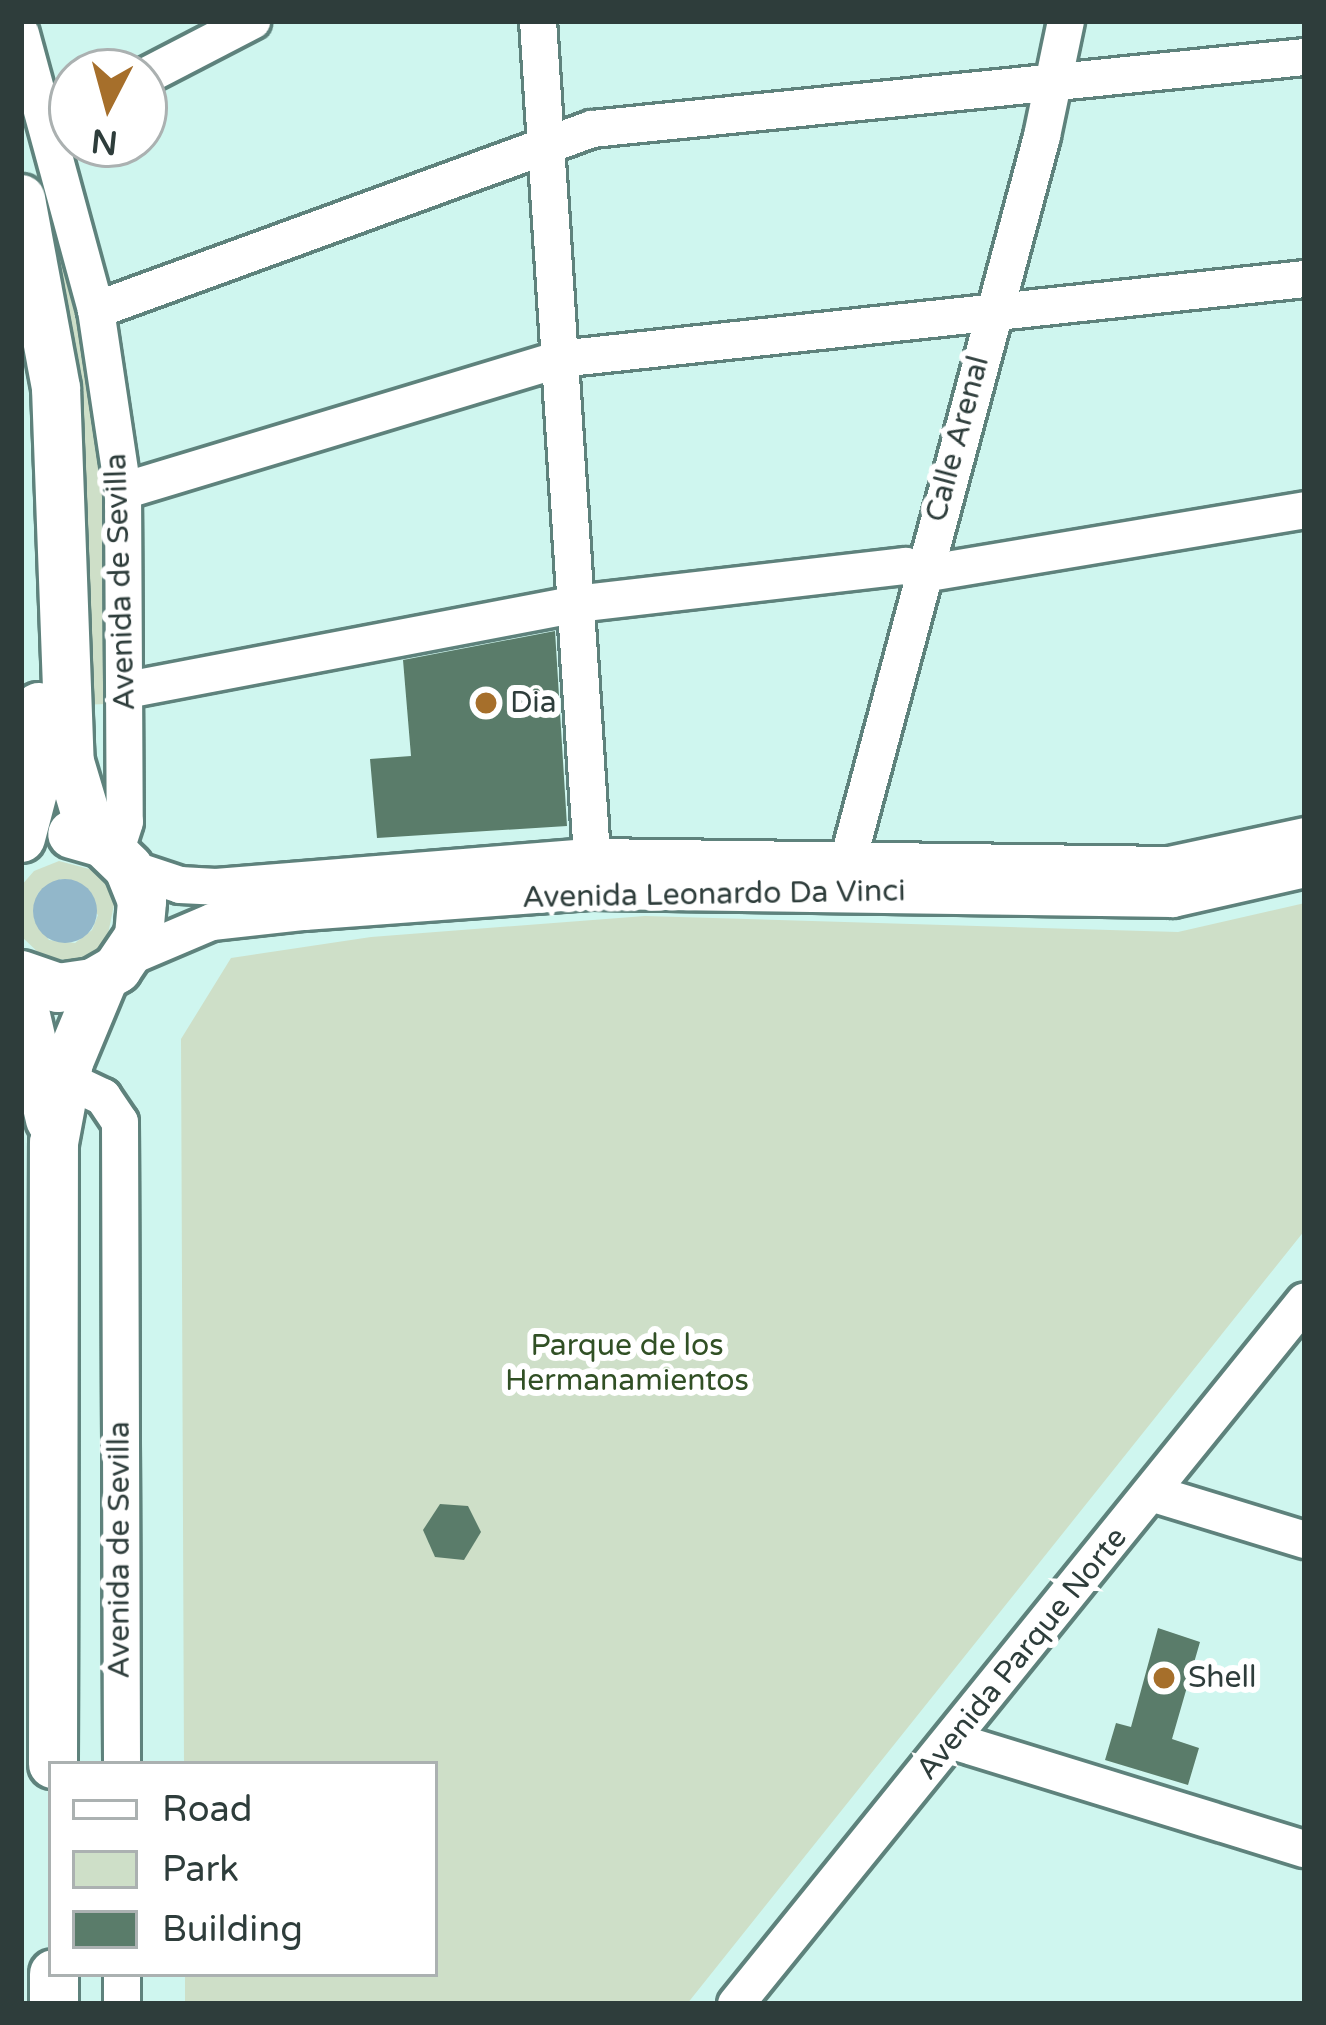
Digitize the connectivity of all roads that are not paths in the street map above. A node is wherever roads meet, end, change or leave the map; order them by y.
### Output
1 (252, 21) edge
2 (538, 21) edge
3 (1066, 21) edge
4 (21, 34) edge
5 (1305, 57) edge
6 (168, 65) edge
7 (1050, 85) junction
8 (48, 94) edge
9 (546, 142) junction
10 (69, 168) edge
11 (21, 199) edge
12 (1305, 280) edge
13 (96, 310) junction
14 (991, 315) junction
15 (559, 359) junction
16 (21, 361) edge
17 (123, 491) junction
18 (1305, 510) edge
19 (923, 574) junction
20 (576, 604) junction
21 (127, 690) junction
22 (1305, 836) edge
23 (21, 838) edge
24 (21, 848) edge
25 (116, 854) junction
26 (592, 857) junction
27 (849, 857) junction
28 (1305, 869) edge
29 (116, 968) junction
30 (21, 975) edge
31 (21, 994) edge
32 (65, 1079) junction
33 (55, 1143) junction
34 (1305, 1300) edge
35 (1151, 1493) junction
36 (1305, 1540) edge
37 (953, 1741) junction
38 (53, 1761) edge
39 (122, 1761) edge
40 (1305, 1849) edge
41 (750, 2001) edge

1 - 6 street
2 - 9 street
3 - 7 street, Calle Arenal
4 - 8 street, Avenida de Sevilla
5 - 7 street
7 - 9 street
7 - 14 street, Calle Arenal
9 - 13 street
9 - 15 street
10 - 13 street, Avenida de Sevilla
11 - 25 main road, Avenida de Sevilla
12 - 14 street
13 - 17 street, Avenida de Sevilla
14 - 15 street
14 - 19 street, Calle Arenal
15 - 17 street
15 - 20 street
16 - 23 main road
17 - 21 street, Avenida de Sevilla
18 - 19 street
19 - 20 street
19 - 27 street, Calle Arenal
20 - 21 street
20 - 26 street
21 - 25 street, Avenida de Sevilla
22 - 27 street, Avenida Leonardo Da Vinci
24 - 25 main road
25 - 26 street, Avenida Leonardo Da Vinci
25 - 29 main road
26 - 27 street, Avenida Leonardo Da Vinci
28 - 29 street, Avenida Leonardo Da Vinci
29 - 30 main road
29 - 32 main road
31 - 33 main road
32 - 33 main road
32 - 39 street, Avenida de Sevilla
33 - 38 main road
34 - 35 street, Avenida Parque Norte
35 - 36 street
35 - 37 street, Avenida Parque Norte
37 - 40 street
37 - 41 street, Avenida Parque Norte

